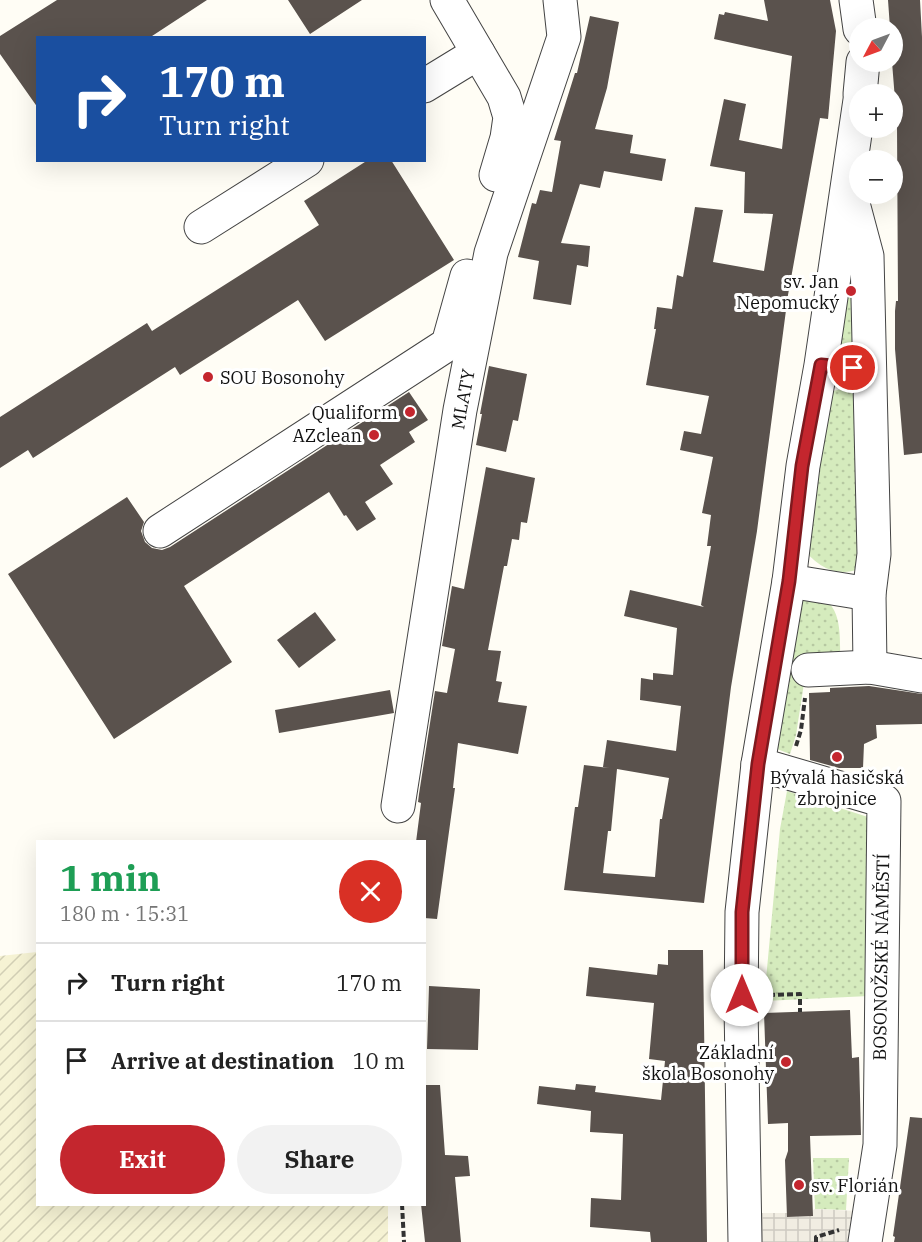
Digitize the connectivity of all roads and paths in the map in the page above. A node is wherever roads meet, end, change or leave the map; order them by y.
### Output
1 (447, 0) edge
2 (560, 0) edge
3 (856, 0) edge
4 (858, 18) edge
5 (478, 53) junction
6 (426, 85) edge
7 (855, 138) edge
8 (304, 162) edge
9 (848, 183) junction
10 (201, 227) dead end
11 (821, 365) junction
12 (869, 370) junction
13 (160, 531) dead end
14 (789, 581) junction
15 (869, 594) junction
16 (870, 667) junction
17 (808, 670) dead end
18 (922, 676) edge
19 (758, 764) junction
20 (398, 806) dead end
21 (742, 995) junction
22 (800, 1012) dead end
23 (402, 1206) edge
24 (404, 1242) edge
25 (745, 1242) edge
26 (865, 1242) edge

1 - 5 street
2 - 20 street, MLATY
3 - 4 street
5 - 6 street
5 - 13 street
7 - 9 street
8 - 10 street
9 - 11 street
9 - 12 street
11 - 12 street
11 - 14 street
12 - 15 street
14 - 15 street
14 - 19 street
15 - 16 street
16 - 17 street
16 - 18 street
19 - 21 street
19 - 26 street, BOSONOŽSKÉ NÁMĚSTÍ
21 - 22 path
21 - 25 street
23 - 24 path

